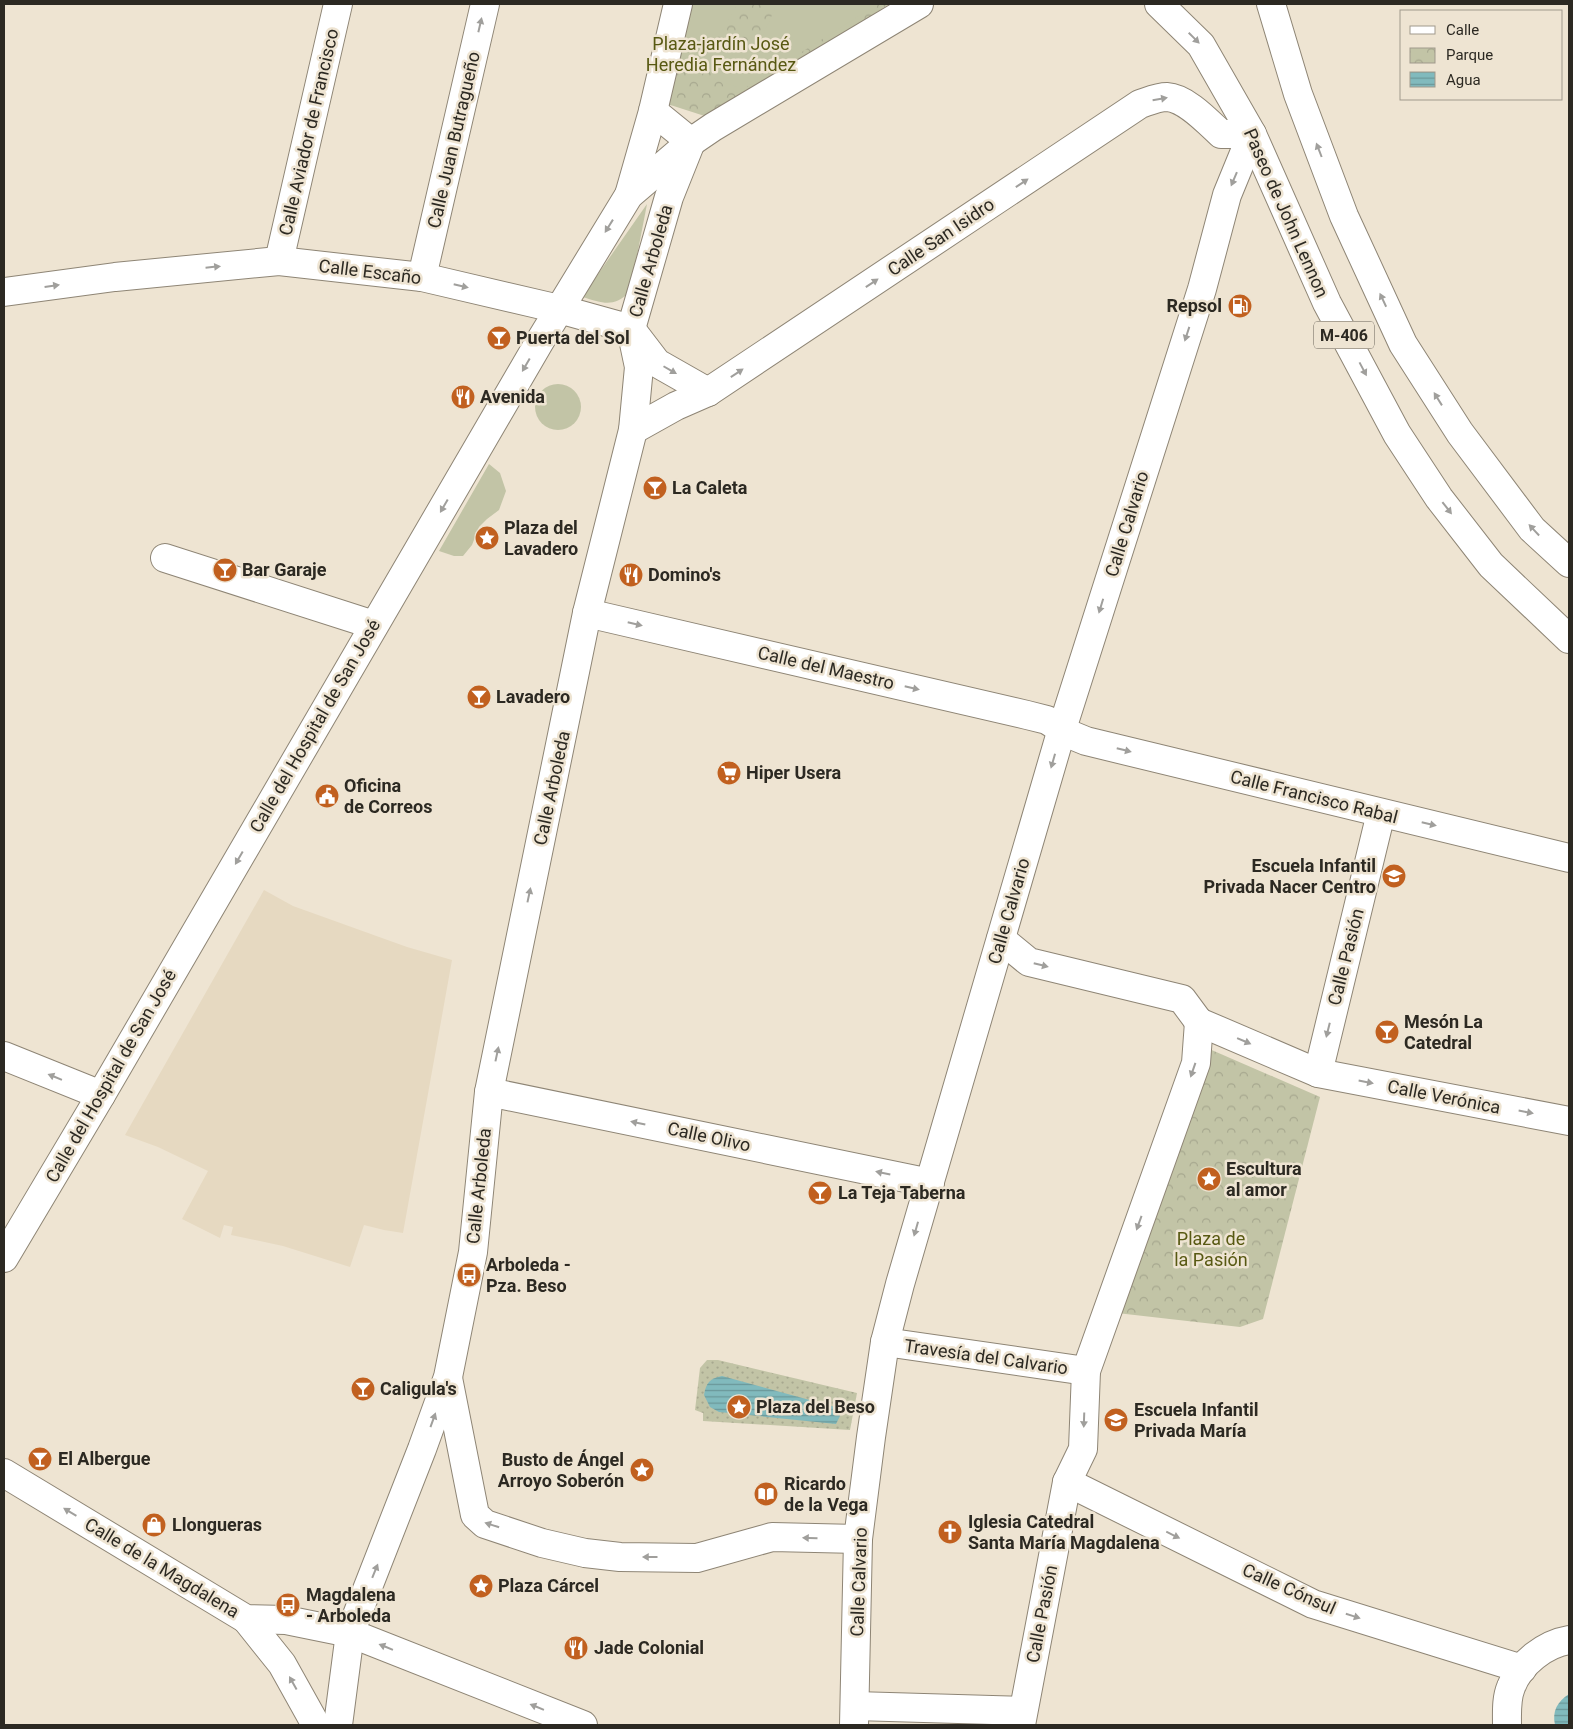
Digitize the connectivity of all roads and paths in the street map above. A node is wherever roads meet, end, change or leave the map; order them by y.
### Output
1 (338, 4) edge
2 (485, 4) edge
3 (678, 4) edge
4 (919, 4) edge
5 (1159, 4) edge
6 (1271, 4) edge
7 (653, 112) junction
8 (1252, 134) junction
9 (691, 142) junction
10 (629, 195) junction
11 (279, 261) junction
12 (422, 277) junction
13 (4, 292) edge
14 (559, 309) junction
15 (631, 330) junction
16 (708, 392) junction
17 (633, 430) junction
18 (164, 558) dead end
19 (1569, 563) edge
20 (587, 613) junction
21 (374, 625) junction
22 (1569, 640) edge
23 (1062, 729) junction
24 (1381, 813) junction
25 (1569, 858) edge
26 (1000, 939) junction
27 (1199, 1022) junction
28 (4, 1056) edge
29 (1318, 1073) junction
30 (489, 1092) junction
31 (101, 1095) junction
32 (1569, 1121) edge
33 (930, 1183) junction
34 (4, 1258) edge
35 (885, 1342) junction
36 (1086, 1372) junction
37 (448, 1378) junction
38 (4, 1473) edge
39 (1067, 1482) junction
40 (858, 1539) junction
41 (246, 1619) junction
42 (350, 1633) junction
43 (1569, 1640) edge
44 (1522, 1669) junction
45 (854, 1716) edge
46 (1022, 1718) edge
47 (316, 1725) edge
48 (338, 1725) edge
49 (583, 1725) edge
50 (1507, 1725) edge

1 - 11 main road, Calle Aviador de Francisco
12 -> 2 main road, Calle Juan Butragueño
3 - 7 main road, Calle del Hospital de San José
4 - 9 main road
5 -> 8 main road, Paseo de John Lennon / M-406
19 -> 6 main road, M-406
7 - 9 main road
7 - 10 main road, Calle del Hospital de San José
16 -> 8 main road, Calle San Isidro
8 -> 22 main road, Paseo de John Lennon / M-406
8 -> 23 main road, Calle Calvario
9 - 10 main road, Calle del Hospital de San José
9 - 15 main road, Calle Arboleda
10 -> 14 main road, Calle del Hospital de San José
11 - 12 main road, Calle Escaño
13 -> 11 main road, Calle Escaño
12 -> 14 main road, Calle Escaño
14 - 15 main road, Calle Escaño
14 -> 21 main road, Calle del Hospital de San José
15 -> 16 main road
15 - 17 main road, Calle Arboleda
16 - 17 main road, Calle San Isidro
17 - 20 main road, Calle Arboleda
18 - 21 main road
20 -> 23 main road, Calle del Maestro
30 -> 20 main road, Calle Arboleda
21 -> 31 main road, Calle del Hospital de San José
23 -> 24 main road, Calle Francisco Rabal
23 -> 26 main road, Calle Calvario
24 -> 25 main road, Calle Francisco Rabal
24 -> 29 main road, Calle Pasión
26 -> 27 main road
26 - 33 main road, Calle Calvario
27 -> 29 main road
27 -> 36 main road
31 -> 28 main road
29 -> 32 main road, Calle Verónica
33 -> 30 main road, Calle Olivo
30 - 37 main road, Calle Arboleda
31 - 34 main road, Calle del Hospital de San José
33 -> 35 main road, Calle Calvario
35 - 36 main road, Travesía del Calvario
35 - 40 main road, Calle Calvario
36 -> 39 main road, Calle Pasión
40 -> 37 main road
42 -> 37 main road, Calle Arboleda
41 -> 38 main road, Calle de la Magdalena
39 -> 44 main road, Calle Cónsul
39 - 46 main road, Calle Pasión
40 - 45 main road, Calle Calvario
41 - 42 main road, Calle de la Magdalena
47 -> 41 main road
42 - 48 main road, Calle Arboleda
49 -> 42 main road, Calle de la Magdalena
43 - 44 main road
44 - 50 main road
45 - 46 main road

